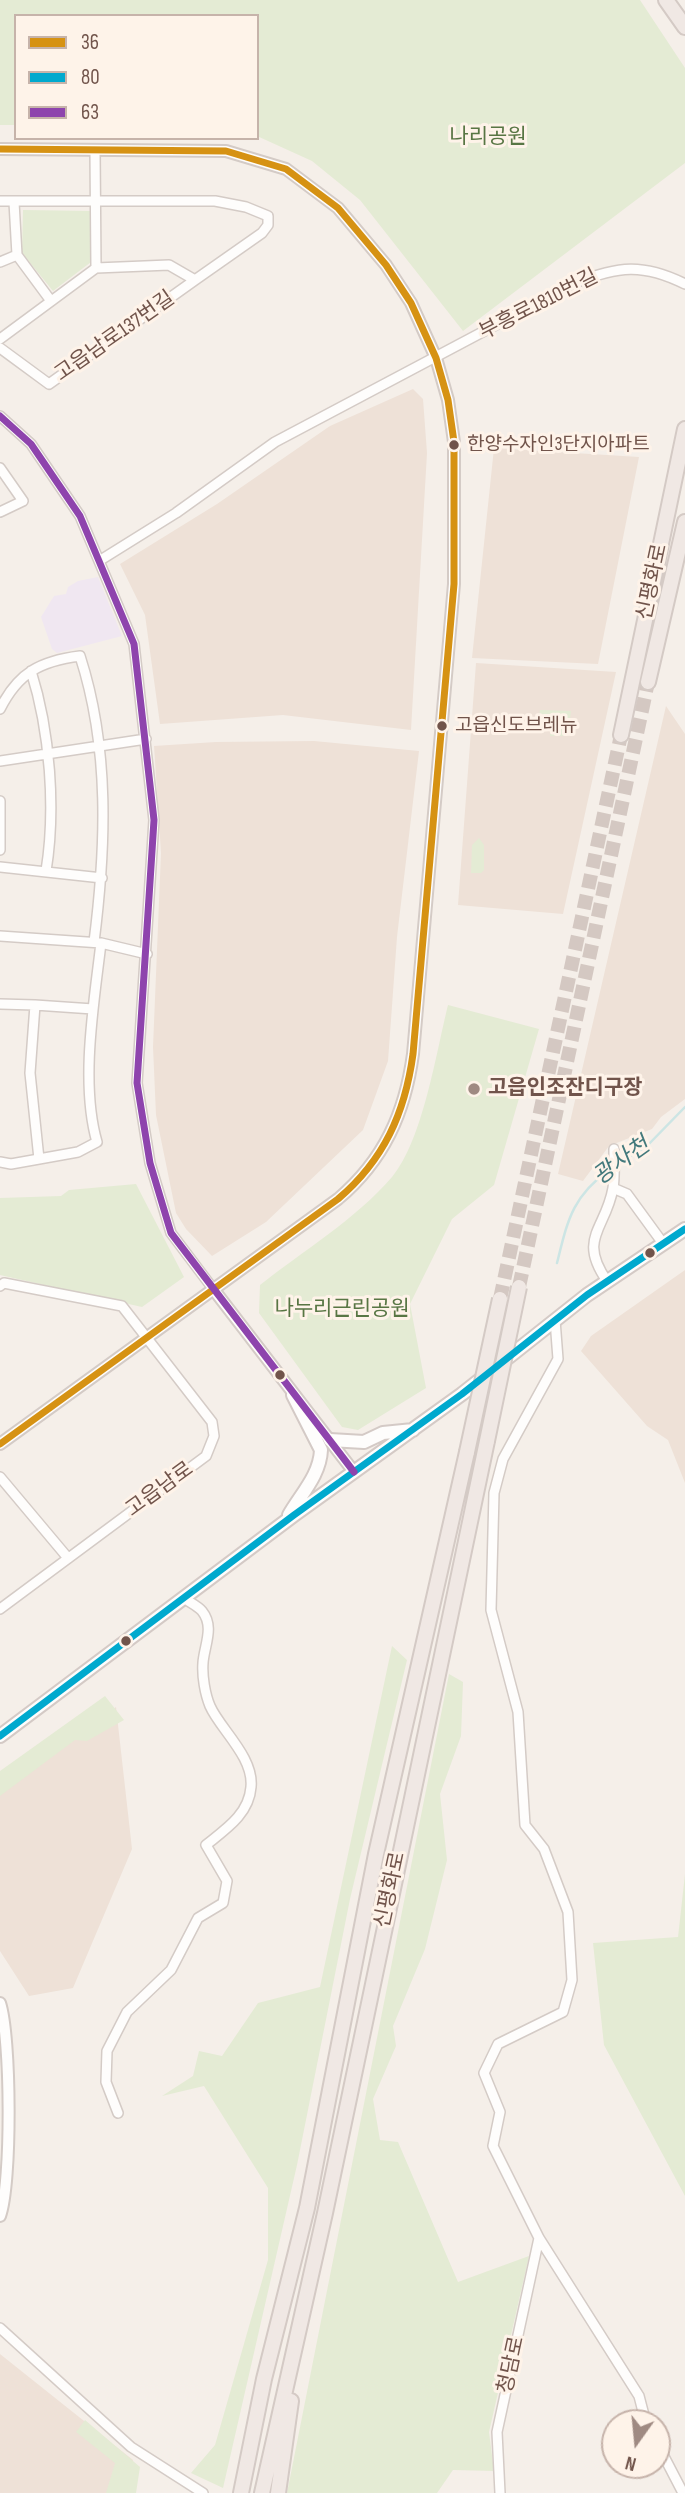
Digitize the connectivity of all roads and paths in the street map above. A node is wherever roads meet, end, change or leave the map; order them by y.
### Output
1 (666, 0) edge
2 (685, 27) edge
3 (0, 149) edge
4 (95, 150) junction
5 (0, 201) edge
6 (95, 201) junction
7 (14, 202) junction
8 (17, 255) junction
9 (0, 262) edge
10 (96, 268) junction
11 (195, 280) junction
12 (685, 284) edge
13 (51, 301) junction
14 (0, 339) edge
15 (0, 348) edge
16 (436, 358) junction
17 (0, 416) edge
18 (685, 429) edge
19 (0, 468) edge
20 (0, 512) edge
21 (685, 522) edge
22 (99, 561) junction
23 (31, 671) junction
24 (649, 682) tunnel mouth
25 (0, 709) edge
26 (621, 735) tunnel mouth
27 (146, 739) junction
28 (99, 747) junction
29 (47, 755) junction
30 (0, 761) edge
31 (0, 801) edge
32 (0, 850) edge
33 (0, 867) edge
34 (46, 871) junction
35 (102, 878) junction
36 (0, 936) edge
37 (98, 942) junction
38 (147, 954) junction
39 (0, 1004) edge
40 (35, 1005) junction
41 (93, 1009) junction
42 (614, 1149) dead end
43 (38, 1159) junction
44 (0, 1162) edge
45 (613, 1188) junction
46 (685, 1229) edge
47 (662, 1242) junction
48 (607, 1281) junction
49 (0, 1286) edge
50 (519, 1287) tunnel mouth
51 (214, 1290) junction
52 (500, 1299) tunnel mouth
53 (555, 1320) junction
54 (147, 1338) junction
55 (293, 1395) junction
56 (414, 1430) junction
57 (330, 1440) junction
58 (0, 1444) edge
59 (354, 1472) junction
60 (0, 1477) edge
61 (284, 1523) junction
62 (68, 1558) junction
63 (184, 1598) junction
64 (0, 1609) edge
65 (0, 1736) edge
66 (0, 2003) edge
67 (118, 2113) dead end
68 (0, 2216) edge
69 (538, 2238) junction
70 (306, 2296) junction
71 (0, 2328) edge
72 (264, 2379) junction
73 (642, 2409) edge
74 (671, 2470) edge
75 (203, 2493) edge
76 (233, 2493) edge
77 (241, 2493) edge
78 (262, 2493) edge
79 (278, 2493) edge
80 (500, 2493) edge
81 (683, 2493) edge

1 - 2 highway
3 - 4 street
4 - 6 street
4 - 16 street
5 - 7 street, 고읍남로137번길
6 - 7 street, 고읍남로137번길
6 - 10 street
6 - 11 street, 고읍남로137번길
7 - 8 street
8 - 9 street
8 - 13 street
10 - 11 street, 고읍남로137번길
10 - 13 street
11 - 15 street, 고읍남로137번길
12 - 16 street, 부흥로1810번길
13 - 14 street
16 - 22 street, 부흥로1810번길
16 - 51 street
17 - 22 street
18 - 26 highway, 신평화로
19 - 20 street
21 - 24 highway, 신평화로
22 - 27 street
23 - 25 street
23 - 28 street
23 - 29 street
27 - 28 street
27 - 38 street
28 - 29 street
28 - 35 street
29 - 30 street
29 - 34 street
31 - 32 street
33 - 34 street
34 - 35 street
35 - 37 street
36 - 37 street
37 - 38 street
37 - 41 street
38 - 51 street
39 - 40 street
40 - 41 street
40 - 43 street
41 - 43 street
42 - 45 street
43 - 44 street
45 - 47 street
45 - 48 street
46 - 47 main road
47 - 48 main road
48 - 53 main road
49 - 54 street, 고읍남로
50 - 70 highway, 신평화로, bridge
51 - 54 street
51 - 55 street
52 - 72 highway, 신평화로, bridge
53 - 56 main road
53 - 69 street
54 - 58 street
54 - 62 street, 고읍남로
55 - 57 street
55 - 61 main road
56 - 57 main road
56 - 59 main road
57 - 59 street
59 - 61 main road
60 - 62 street
61 - 63 main road
62 - 64 street, 고읍남로
63 - 65 main road
63 - 67 street
66 - 68 street
69 - 73 street
69 - 80 street, 청담로
70 - 78 highway, 신평화로
70 - 79 highway
71 - 75 street
72 - 76 highway
72 - 77 highway, 신평화로
74 - 81 street

